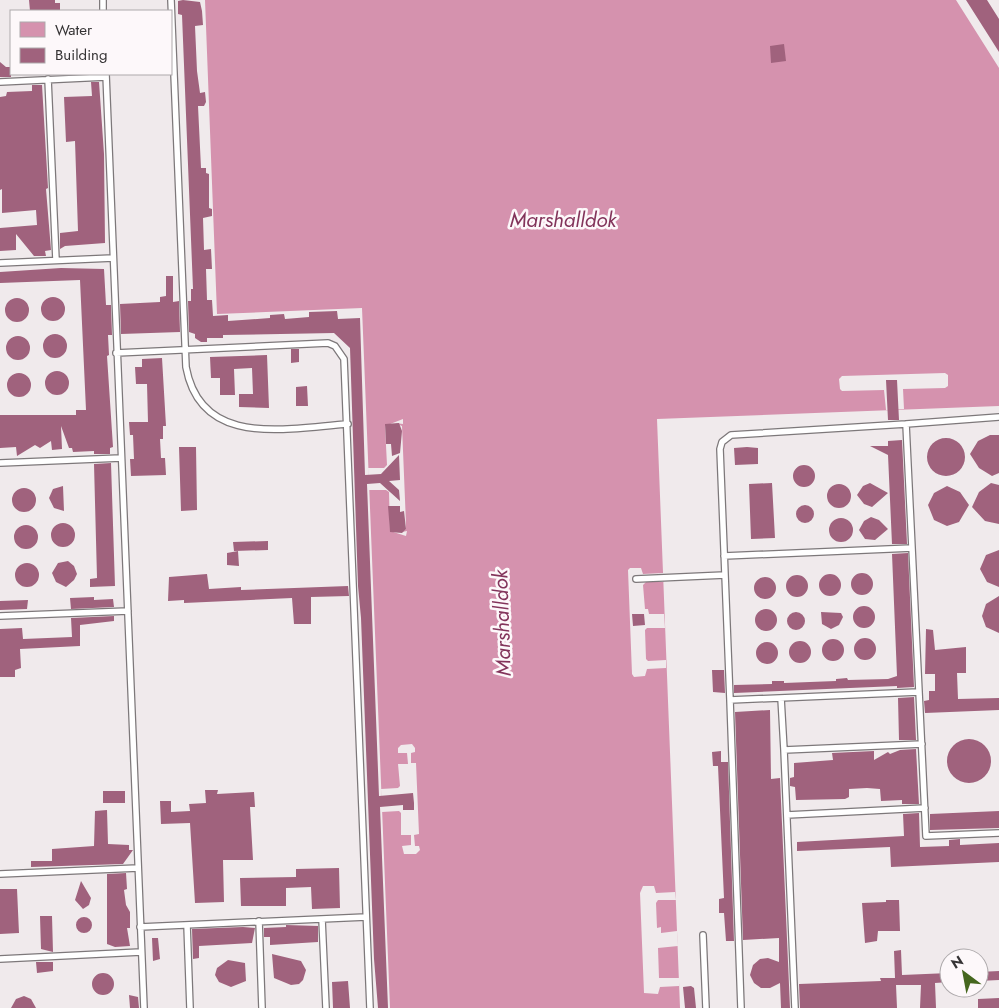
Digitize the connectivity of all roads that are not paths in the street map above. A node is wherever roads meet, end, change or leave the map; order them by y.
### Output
1 (172, 23) edge
2 (106, 75) edge
3 (48, 79) junction
4 (0, 82) edge
5 (113, 258) junction
6 (56, 260) junction
7 (0, 263) edge
8 (186, 350) junction
9 (116, 353) junction
10 (999, 418) edge
11 (348, 424) junction
12 (906, 424) junction
13 (121, 458) junction
14 (0, 463) edge
15 (912, 548) junction
16 (724, 556) junction
17 (725, 575) junction
18 (636, 579) dead end
19 (128, 611) junction
20 (0, 616) edge
21 (918, 692) junction
22 (781, 698) junction
23 (730, 700) junction
24 (922, 744) junction
25 (784, 750) junction
26 (925, 808) junction
27 (787, 814) junction
28 (999, 833) edge
29 (138, 868) junction
30 (0, 874) edge
31 (366, 917) junction
32 (322, 919) junction
33 (259, 922) junction
34 (187, 925) junction
35 (140, 927) junction
36 (703, 935) dead end
37 (141, 952) junction
38 (0, 959) edge
39 (144, 1008) edge
40 (190, 1008) edge
41 (262, 1008) edge
42 (326, 1008) edge
43 (370, 1008) edge
44 (706, 1008) edge
45 (741, 1008) edge
46 (795, 1008) edge

1 - 8 lane
2 - 3 lane
2 - 5 lane
3 - 4 lane
3 - 6 lane
5 - 6 lane
5 - 9 lane
6 - 7 lane
8 - 9 lane
8 - 11 lane
8 - 11 lane
9 - 13 lane
10 - 12 lane
11 - 31 lane
12 - 15 lane
12 - 16 lane
13 - 14 lane
13 - 19 lane
15 - 16 lane
15 - 21 lane
16 - 17 lane
17 - 18 lane
17 - 23 lane
19 - 20 lane
19 - 29 lane
21 - 22 lane
21 - 24 lane
22 - 23 lane
22 - 25 lane
23 - 45 lane
24 - 25 lane
24 - 26 lane
25 - 27 lane
26 - 27 lane
26 - 28 lane
27 - 46 lane
29 - 30 lane
29 - 35 lane
31 - 32 lane
31 - 43 lane
32 - 33 lane
32 - 42 lane
33 - 34 lane
33 - 41 lane
34 - 35 lane
34 - 40 lane
35 - 37 lane
36 - 44 lane
37 - 38 lane
37 - 39 lane

